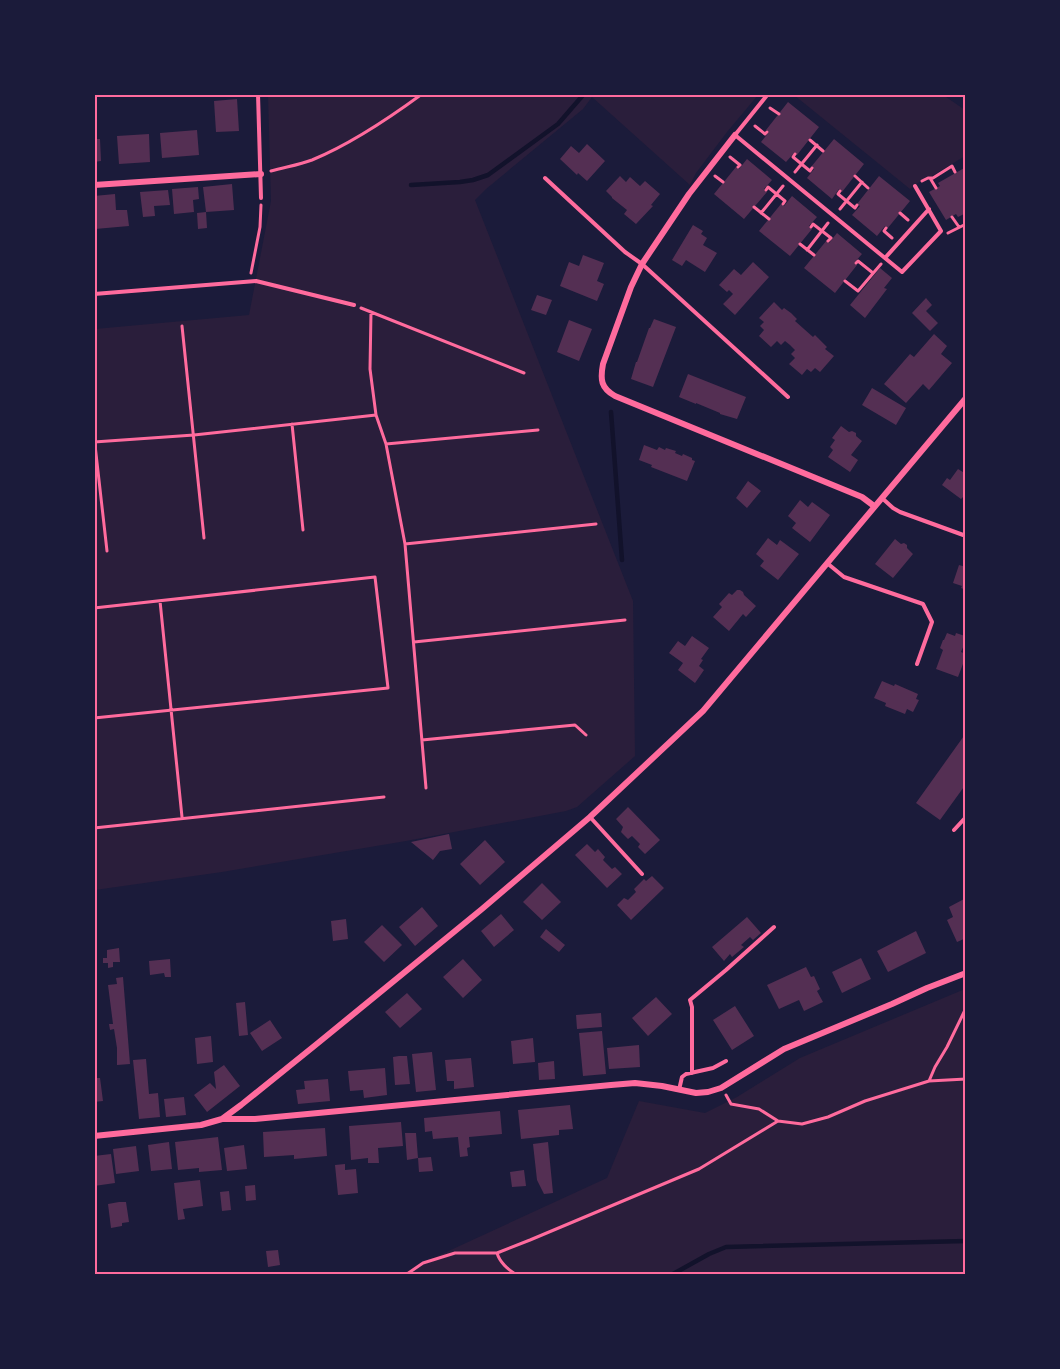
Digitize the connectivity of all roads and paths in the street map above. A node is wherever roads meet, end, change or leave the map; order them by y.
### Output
1 (258, 94) edge
2 (422, 94) edge
3 (768, 94) edge
4 (755, 126) dead end
5 (767, 132) dead end
6 (735, 135) junction
7 (810, 140) dead end
8 (817, 146) junction
9 (823, 151) dead end
10 (795, 154) dead end
11 (730, 157) dead end
12 (801, 164) junction
13 (738, 167) dead end
14 (812, 168) dead end
15 (955, 172) dead end
16 (261, 174) junction
17 (855, 176) dead end
18 (545, 178) dead end
19 (930, 178) junction
20 (789, 179) junction
21 (862, 182) junction
22 (94, 185) edge
23 (915, 186) joint
24 (868, 188) dead end
25 (936, 188) dead end
26 (766, 190) dead end
27 (840, 191) dead end
28 (776, 194) junction
29 (261, 198) joint
30 (847, 201) junction
31 (783, 204) dead end
32 (857, 205) dead end
33 (754, 207) dead end
34 (929, 209) junction
35 (761, 213) junction
36 (834, 216) junction
37 (952, 217) dead end
38 (769, 219) dead end
39 (966, 224) edge
40 (811, 227) dead end
41 (886, 228) dead end
42 (959, 228) junction
43 (822, 231) junction
44 (942, 231) junction
45 (828, 241) dead end
46 (898, 242) junction
47 (800, 244) dead end
48 (807, 250) junction
49 (814, 255) dead end
50 (885, 258) junction
51 (856, 263) dead end
52 (642, 264) junction
53 (873, 273) junction
54 (249, 281) junction
55 (845, 281) dead end
56 (94, 294) edge
57 (354, 305) joint
58 (371, 312) junction
59 (183, 326) dead end
60 (524, 373) dead end
61 (788, 397) dead end
62 (966, 398) edge
63 (376, 415) junction
64 (292, 424) junction
65 (538, 430) dead end
66 (194, 435) junction
67 (94, 436) edge
68 (95, 442) edge
69 (386, 444) junction
70 (881, 498) junction
71 (874, 506) junction
72 (596, 524) dead end
73 (303, 530) dead end
74 (966, 536) edge
75 (204, 538) dead end
76 (405, 544) junction
77 (107, 552) dead end
78 (826, 563) junction
79 (160, 601) junction
80 (94, 608) edge
81 (625, 620) dead end
82 (414, 642) junction
83 (916, 664) dead end
84 (171, 710) junction
85 (94, 718) edge
86 (586, 735) dead end
87 (422, 740) junction
88 (426, 788) dead end
89 (384, 797) dead end
90 (590, 817) junction
91 (966, 817) edge
92 (182, 818) junction
93 (94, 828) edge
94 (954, 830) dead end
95 (642, 874) dead end
96 (774, 927) dead end
97 (966, 973) edge
98 (966, 1008) edge
99 (726, 1061) dead end
100 (692, 1073) junction
101 (966, 1079) edge
102 (929, 1081) junction
103 (721, 1088) junction
104 (680, 1090) junction
105 (222, 1119) junction
106 (778, 1120) junction
107 (94, 1136) edge
108 (497, 1253) junction
109 (407, 1275) edge
110 (516, 1275) edge

1 - 16 lane
2 - 16 path
3 - 6 lane
4 - 5 path
6 - 20 lane
6 - 52 street
7 - 8 path
8 - 9 path
8 - 12 path
10 - 12 path
11 - 13 path
12 - 14 path
12 - 20 path
15 - 19 path
16 - 22 street
16 - 29 lane
17 - 21 path
18 - 52 lane
19 - 23 path
19 - 25 path
20 - 28 path
20 - 36 lane
21 - 24 path
21 - 30 path
23 - 34 lane
26 - 28 path
27 - 30 path
28 - 31 path
28 - 35 path
29 - 54 path
30 - 32 path
30 - 36 path
33 - 35 path
34 - 44 lane
34 - 46 lane
35 - 38 path
36 - 43 path
36 - 50 lane
37 - 42 path
39 - 42 path
40 - 43 path
41 - 46 path
42 - 44 path
43 - 45 path
43 - 48 path
44 - 50 lane
46 - 50 lane
47 - 48 path
48 - 49 path
50 - 53 path
51 - 53 path
52 - 61 lane
52 - 71 street
53 - 55 path
54 - 56 lane
54 - 57 lane
57 - 58 path
58 - 60 path
58 - 63 path
59 - 66 path
62 - 70 street
63 - 64 path
63 - 69 path
64 - 66 path
64 - 73 path
65 - 69 path
66 - 68 path
66 - 75 path
67 - 68 path
68 - 77 path
69 - 76 path
70 - 71 street
70 - 74 lane
71 - 78 street
72 - 76 path
76 - 82 path
78 - 83 lane
78 - 90 street
79 - 80 path
79 - 84 path
79 - 84 path
81 - 82 path
82 - 87 path
84 - 85 path
84 - 92 path
86 - 87 path
87 - 88 path
89 - 92 path
90 - 95 lane
90 - 105 street
91 - 94 lane
92 - 93 path
96 - 100 lane
97 - 103 street
98 - 102 path
99 - 100 lane
100 - 104 lane
101 - 102 path
102 - 106 path
103 - 104 street
103 - 106 path
104 - 105 street
105 - 107 street
106 - 108 path
108 - 109 path
108 - 110 path

